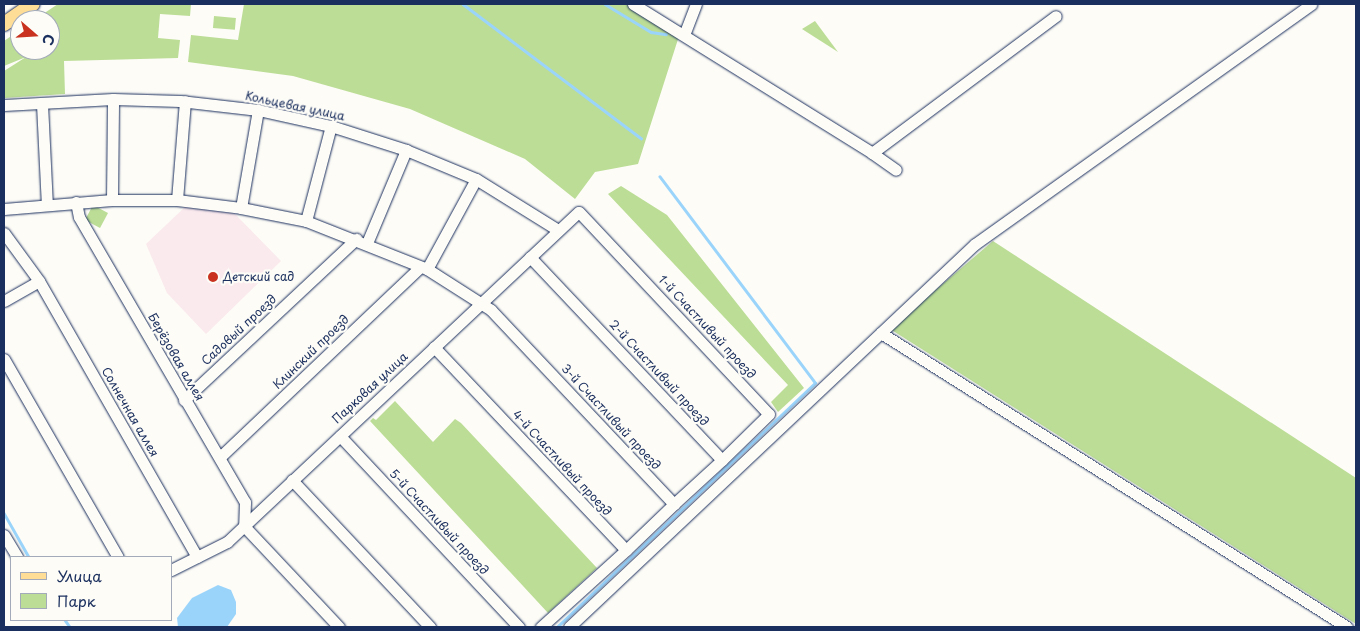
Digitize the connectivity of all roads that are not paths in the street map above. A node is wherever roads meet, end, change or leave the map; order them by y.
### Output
1 (33, 4) edge
2 (633, 4) edge
3 (696, 4) edge
4 (1311, 4) edge
5 (1056, 16) dead end
6 (4, 24) edge
7 (684, 35) junction
8 (112, 100) junction
9 (185, 101) junction
10 (42, 104) junction
11 (4, 105) edge
12 (258, 110) junction
13 (331, 126) junction
14 (406, 150) junction
15 (872, 153) junction
16 (896, 170) dead end
17 (476, 179) junction
18 (112, 200) junction
19 (177, 200) junction
20 (76, 202) junction
21 (47, 205) junction
22 (241, 208) junction
23 (4, 210) edge
24 (579, 212) joint
25 (306, 221) junction
26 (558, 230) junction
27 (4, 233) edge
28 (362, 241) junction
29 (530, 257) junction
30 (423, 268) junction
31 (39, 281) junction
32 (6, 299) edge
33 (481, 302) junction
34 (881, 333) junction
35 (434, 347) junction
36 (4, 359) edge
37 (184, 400) junction
38 (340, 436) junction
39 (220, 457) junction
40 (722, 460) junction
41 (292, 480) junction
42 (674, 504) junction
43 (244, 526) junction
44 (4, 535) edge
45 (626, 550) junction
46 (15, 556) edge
47 (117, 556) edge
48 (198, 557) junction
49 (172, 570) edge
50 (339, 627) edge
51 (430, 627) edge
52 (519, 627) edge
53 (541, 627) edge
54 (570, 627) edge
55 (1347, 627) edge

1 - 6 main road
2 - 7 street
3 - 7 street
4 - 34 street
5 - 15 street
7 - 15 street
8 - 9 street, Кольцевая улица
8 - 10 street, Кольцевая улица
8 - 18 street
9 - 12 street, Кольцевая улица
9 - 19 street
10 - 11 street, Кольцевая улица
10 - 21 street
12 - 13 street, Кольцевая улица
12 - 22 street
13 - 14 street, Кольцевая улица
13 - 25 street
14 - 17 street, Кольцевая улица
14 - 28 street
15 - 16 street
17 - 26 street, Кольцевая улица
17 - 30 street, Клинский проезд
18 - 19 street, 3-й Счастливый проезд
18 - 20 street, 3-й Счастливый проезд
19 - 22 street, 3-й Счастливый проезд
20 - 21 street, 3-й Счастливый проезд
20 - 37 street, Берёзовая аллея
21 - 23 street, 3-й Счастливый проезд
22 - 25 street, 3-й Счастливый проезд
24 - 26 street, Парковая улица
24 - 40 street, 1-й Счастливый проезд
25 - 28 street, 3-й Счастливый проезд
26 - 29 street, Парковая улица
27 - 31 street, Солнечная аллея
28 - 30 street, 3-й Счастливый проезд
28 - 37 street, Садовый проезд
29 - 33 street, Парковая улица
29 - 40 street, 2-й Счастливый проезд
30 - 33 street, 3-й Счастливый проезд
30 - 39 street, Клинский проезд
31 - 32 street
31 - 48 street, Солнечная аллея
33 - 35 street, Парковая улица
33 - 42 street, 3-й Счастливый проезд
34 - 54 street
34 - 55 street
35 - 38 street, Парковая улица
35 - 45 street, 4-й Счастливый проезд
36 - 47 street
37 - 39 street, Берёзовая аллея
38 - 41 street, Парковая улица
38 - 52 street, 5-й Счастливый проезд
39 - 43 street, Берёзовая аллея
40 - 42 street
41 - 43 street, Парковая улица
41 - 51 street
42 - 45 street
43 - 48 street, Парковая улица
43 - 50 street
44 - 46 street
45 - 53 street
48 - 49 street, Парковая улица

